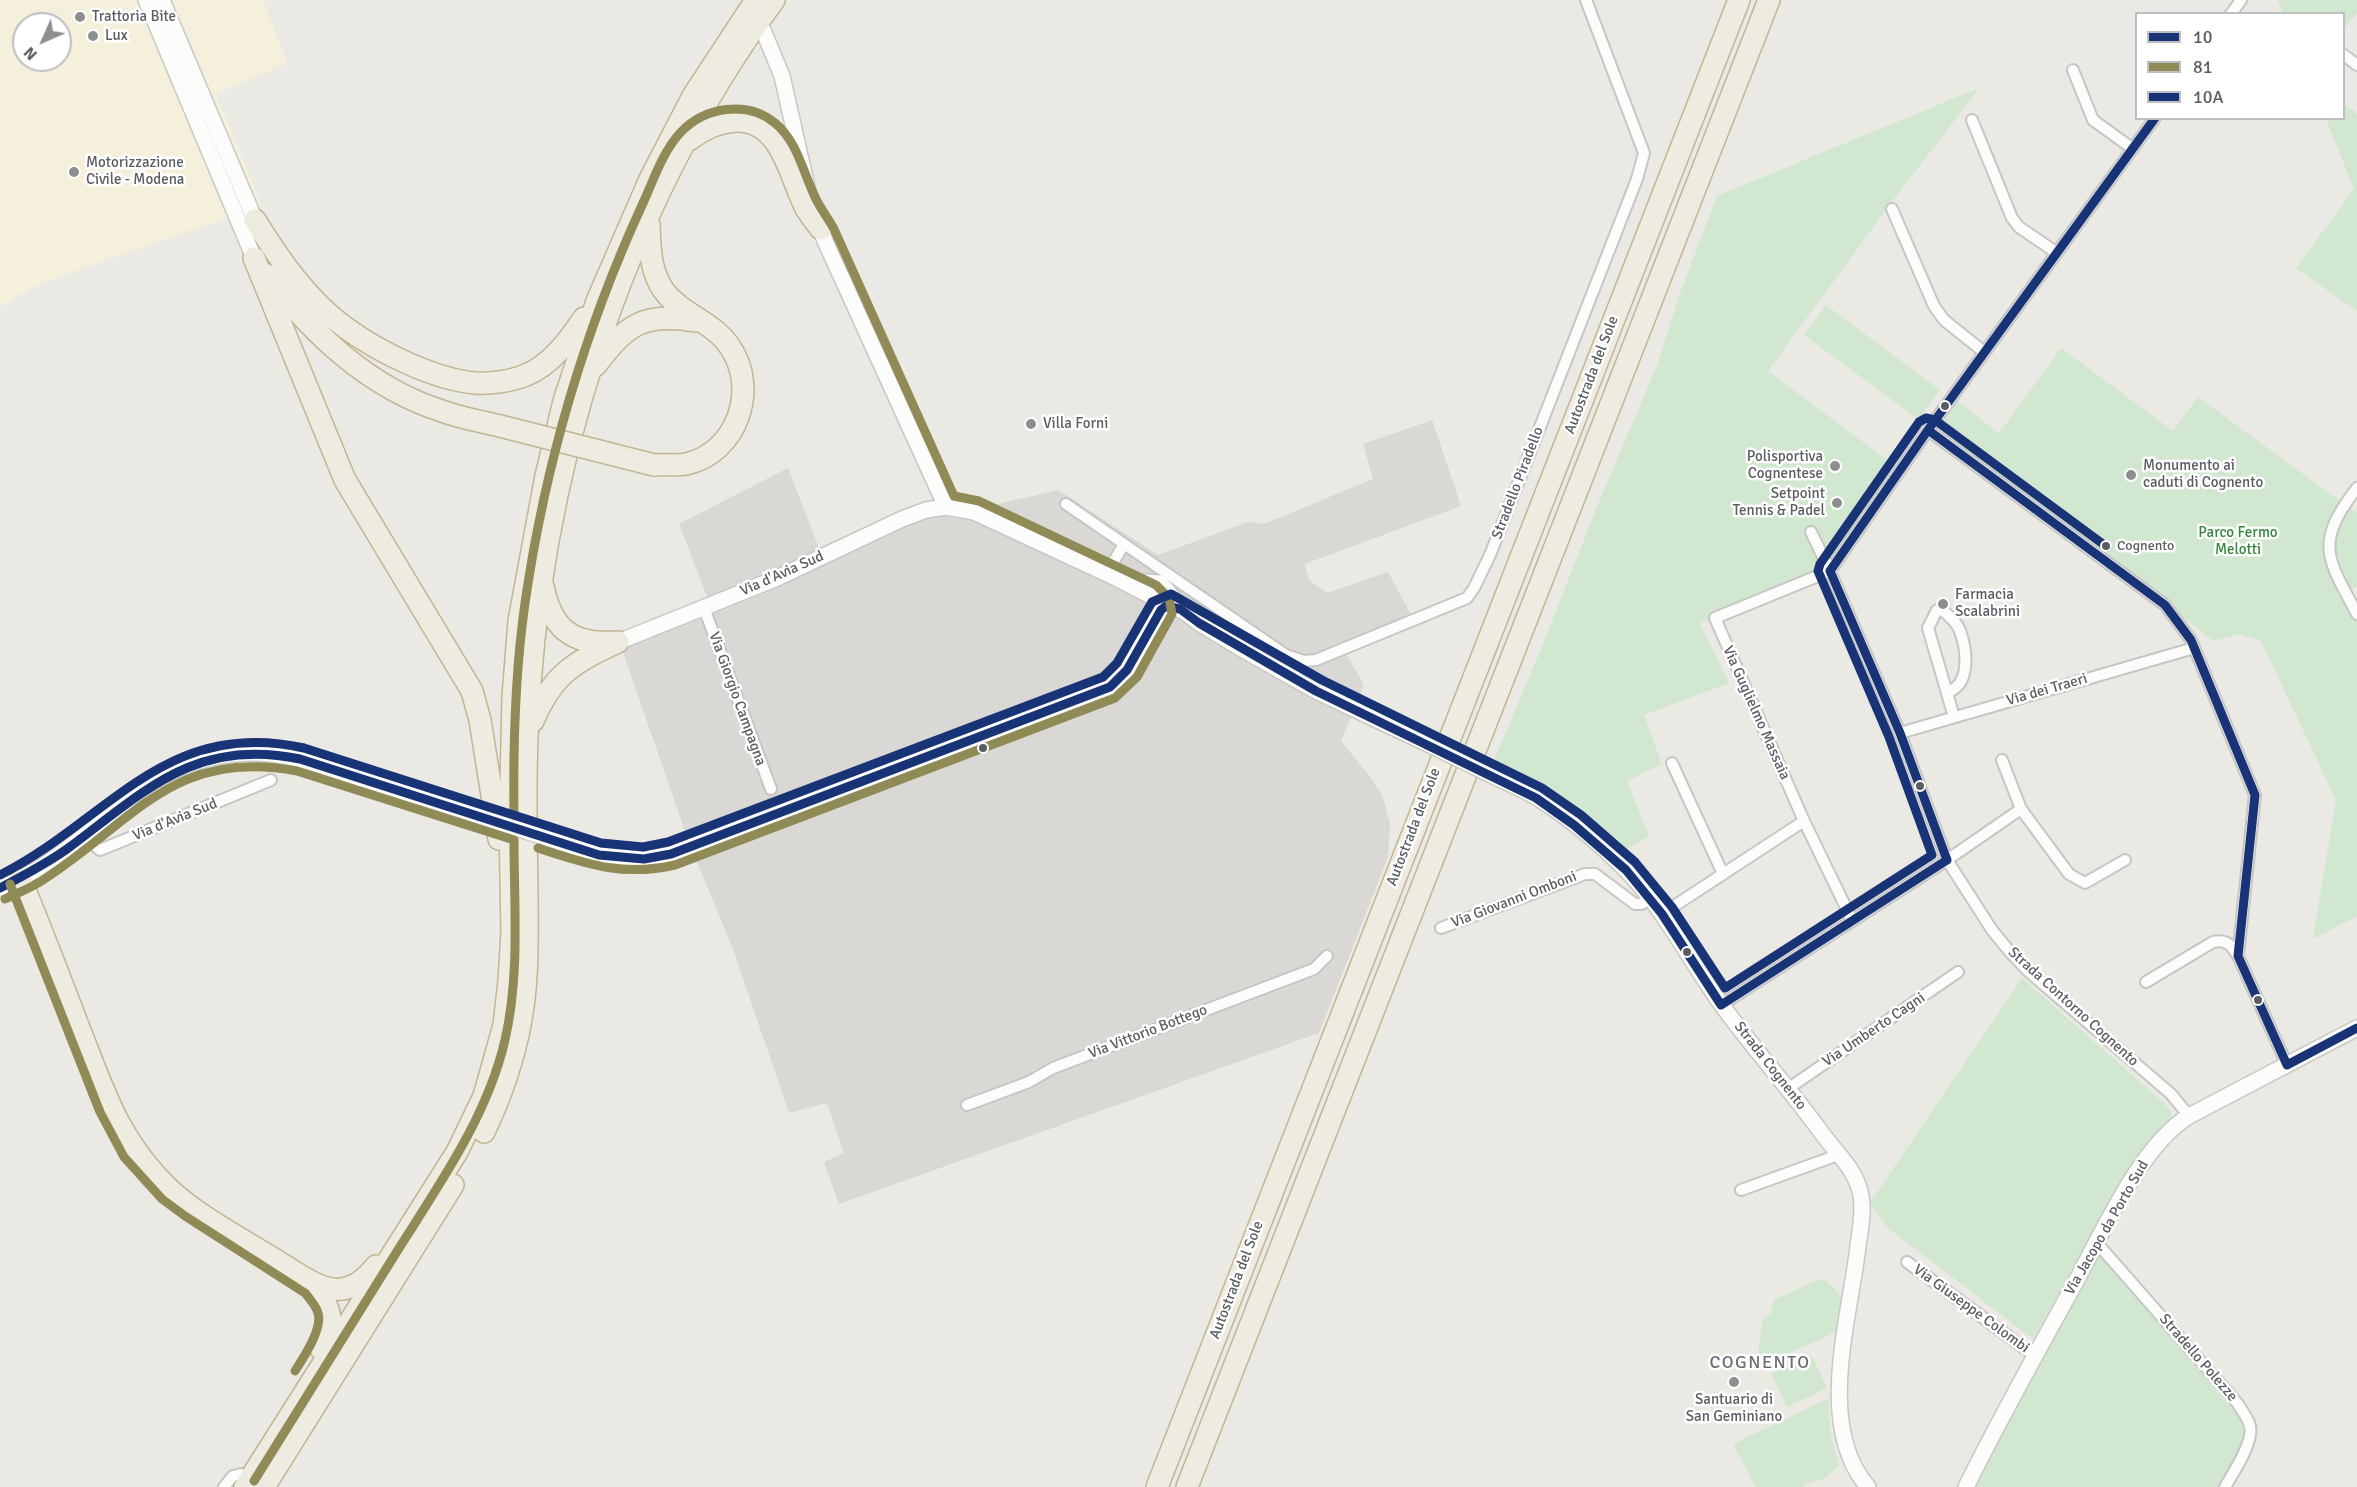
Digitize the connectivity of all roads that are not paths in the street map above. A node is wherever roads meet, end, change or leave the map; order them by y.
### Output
1 (146, 0) edge
2 (162, 0) edge
3 (756, 0) edge
4 (774, 0) edge
5 (1586, 0) edge
6 (1739, 0) edge
7 (1768, 0) edge
8 (763, 30) dead end
9 (2073, 70) dead end
10 (1972, 120) dead end
11 (2154, 120) edge
12 (686, 143) junction
13 (2133, 149) junction
14 (1892, 209) dead end
15 (648, 218) junction
16 (255, 220) junction
17 (821, 229) junction
18 (2057, 253) junction
19 (254, 258) junction
20 (597, 301) junction
21 (294, 306) junction
22 (699, 321) junction
23 (1984, 352) junction
24 (588, 375) junction
25 (1928, 430) junction
26 (2357, 488) edge
27 (1066, 504) dead end
28 (946, 507) junction
29 (1811, 532) dead end
30 (1124, 544) junction
31 (1830, 571) junction
32 (1112, 575) junction
33 (542, 576) junction
34 (704, 608) junction
35 (1163, 608) junction
36 (1183, 611) junction
37 (2357, 614) edge
38 (618, 642) junction
39 (2194, 648) junction
40 (1948, 692) junction
41 (1954, 717) junction
42 (1900, 733) junction
43 (527, 736) junction
44 (2002, 760) dead end
45 (1672, 763) dead end
46 (271, 780) dead end
47 (771, 789) dead end
48 (2021, 809) junction
49 (1804, 821) junction
50 (83, 836) junction
51 (518, 852) junction
52 (1947, 860) junction
53 (2124, 860) dead end
54 (1723, 874) junction
55 (21, 880) junction
56 (0, 888) edge
57 (1648, 898) junction
58 (1666, 911) junction
59 (1852, 920) junction
60 (1441, 928) dead end
61 (512, 932) junction
62 (1327, 956) dead end
63 (2238, 956) junction
64 (1958, 972) dead end
65 (2146, 982) dead end
66 (1721, 1005) junction
67 (2357, 1028) edge
68 (2287, 1065) junction
69 (1789, 1088) junction
70 (967, 1105) dead end
71 (2189, 1116) junction
72 (1838, 1155) junction
73 (1741, 1190) dead end
74 (422, 1207) junction
75 (2097, 1243) junction
76 (1907, 1263) dead end
77 (314, 1284) junction
78 (2035, 1356) junction
79 (266, 1453) junction
80 (243, 1480) edge
81 (225, 1487) edge
82 (264, 1487) edge
83 (1156, 1487) edge
84 (1187, 1487) edge
85 (1868, 1487) edge
86 (1966, 1487) edge
87 (2225, 1487) edge

1 - 19 street
2 - 16 street
3 - 20 highway
4 - 12 highway
5 - 30 street, Stradello Piradello
6 - 83 highway, Autostrada del Sole
7 - 84 highway, Autostrada del Sole
8 - 17 street
9 - 13 street
10 - 18 street
11 - 13 street
12 - 15 highway
12 - 17 highway
13 - 18 street
14 - 23 street
15 - 22 highway
15 - 24 highway
16 - 20 highway
16 - 21 highway
17 - 28 street
18 - 23 street
19 - 21 highway
19 - 61 highway
20 - 51 highway
21 - 22 highway, bridge
22 - 24 highway
23 - 25 street
24 - 33 highway
25 - 31 street
25 - 39 street
26 - 37 street
27 - 30 street
28 - 32 street, Strada Cognento
28 - 34 street, Via d'Avia Sud
29 - 31 street, Strada Contorno Cognento
30 - 32 street
31 - 42 street, Strada Contorno Cognento
31 - 49 street, Via Guglielmo Massaia
32 - 35 street, Strada Cognento
32 - 36 street, Strada Cognento
33 - 38 highway
33 - 43 highway
34 - 38 street, Via d'Avia Sud
34 - 47 street, Via Giorgio Campagna
35 - 36 street, Strada Cognento
35 - 50 street, bridge
36 - 57 street, Strada Cognento, bridge
38 - 43 highway
39 - 41 street, Via dei Traeri
39 - 63 street
40 - 40 street
40 - 41 street
41 - 42 street, Via dei Traeri
42 - 52 street, Strada Contorno Cognento
43 - 51 highway
44 - 48 street
45 - 54 street
46 - 50 street, Via d'Avia Sud
48 - 52 street
48 - 53 street
49 - 54 street
49 - 59 street, Via Guglielmo Massaia
50 - 55 street
51 - 61 highway
51 - 82 highway
52 - 59 street
52 - 71 street, Strada Contorno Cognento
54 - 58 street
55 - 56 street
55 - 77 highway
57 - 58 street, Strada Cognento
57 - 60 street, Via Giovanni Omboni
58 - 66 street, Strada Cognento
59 - 66 street
61 - 74 highway
62 - 70 street, Via Vittorio Bottego
63 - 65 street
63 - 68 street
64 - 69 street, Via Umberto Cagni
66 - 69 street, Strada Cognento
67 - 68 street, Via Jacopo da Porto Sud
68 - 71 street, Via Jacopo da Porto Sud
69 - 72 street, Strada Cognento
71 - 75 street, Via Jacopo da Porto Sud
72 - 73 street
72 - 85 street, Strada Cognento
74 - 77 highway
74 - 79 highway
75 - 78 street, Via Jacopo da Porto Sud
75 - 87 street, Stradello Polezze
76 - 78 street, Via Giuseppe Colombi
77 - 79 highway
78 - 86 street, Via Jacopo da Porto Sud
79 - 80 highway
80 - 81 street

